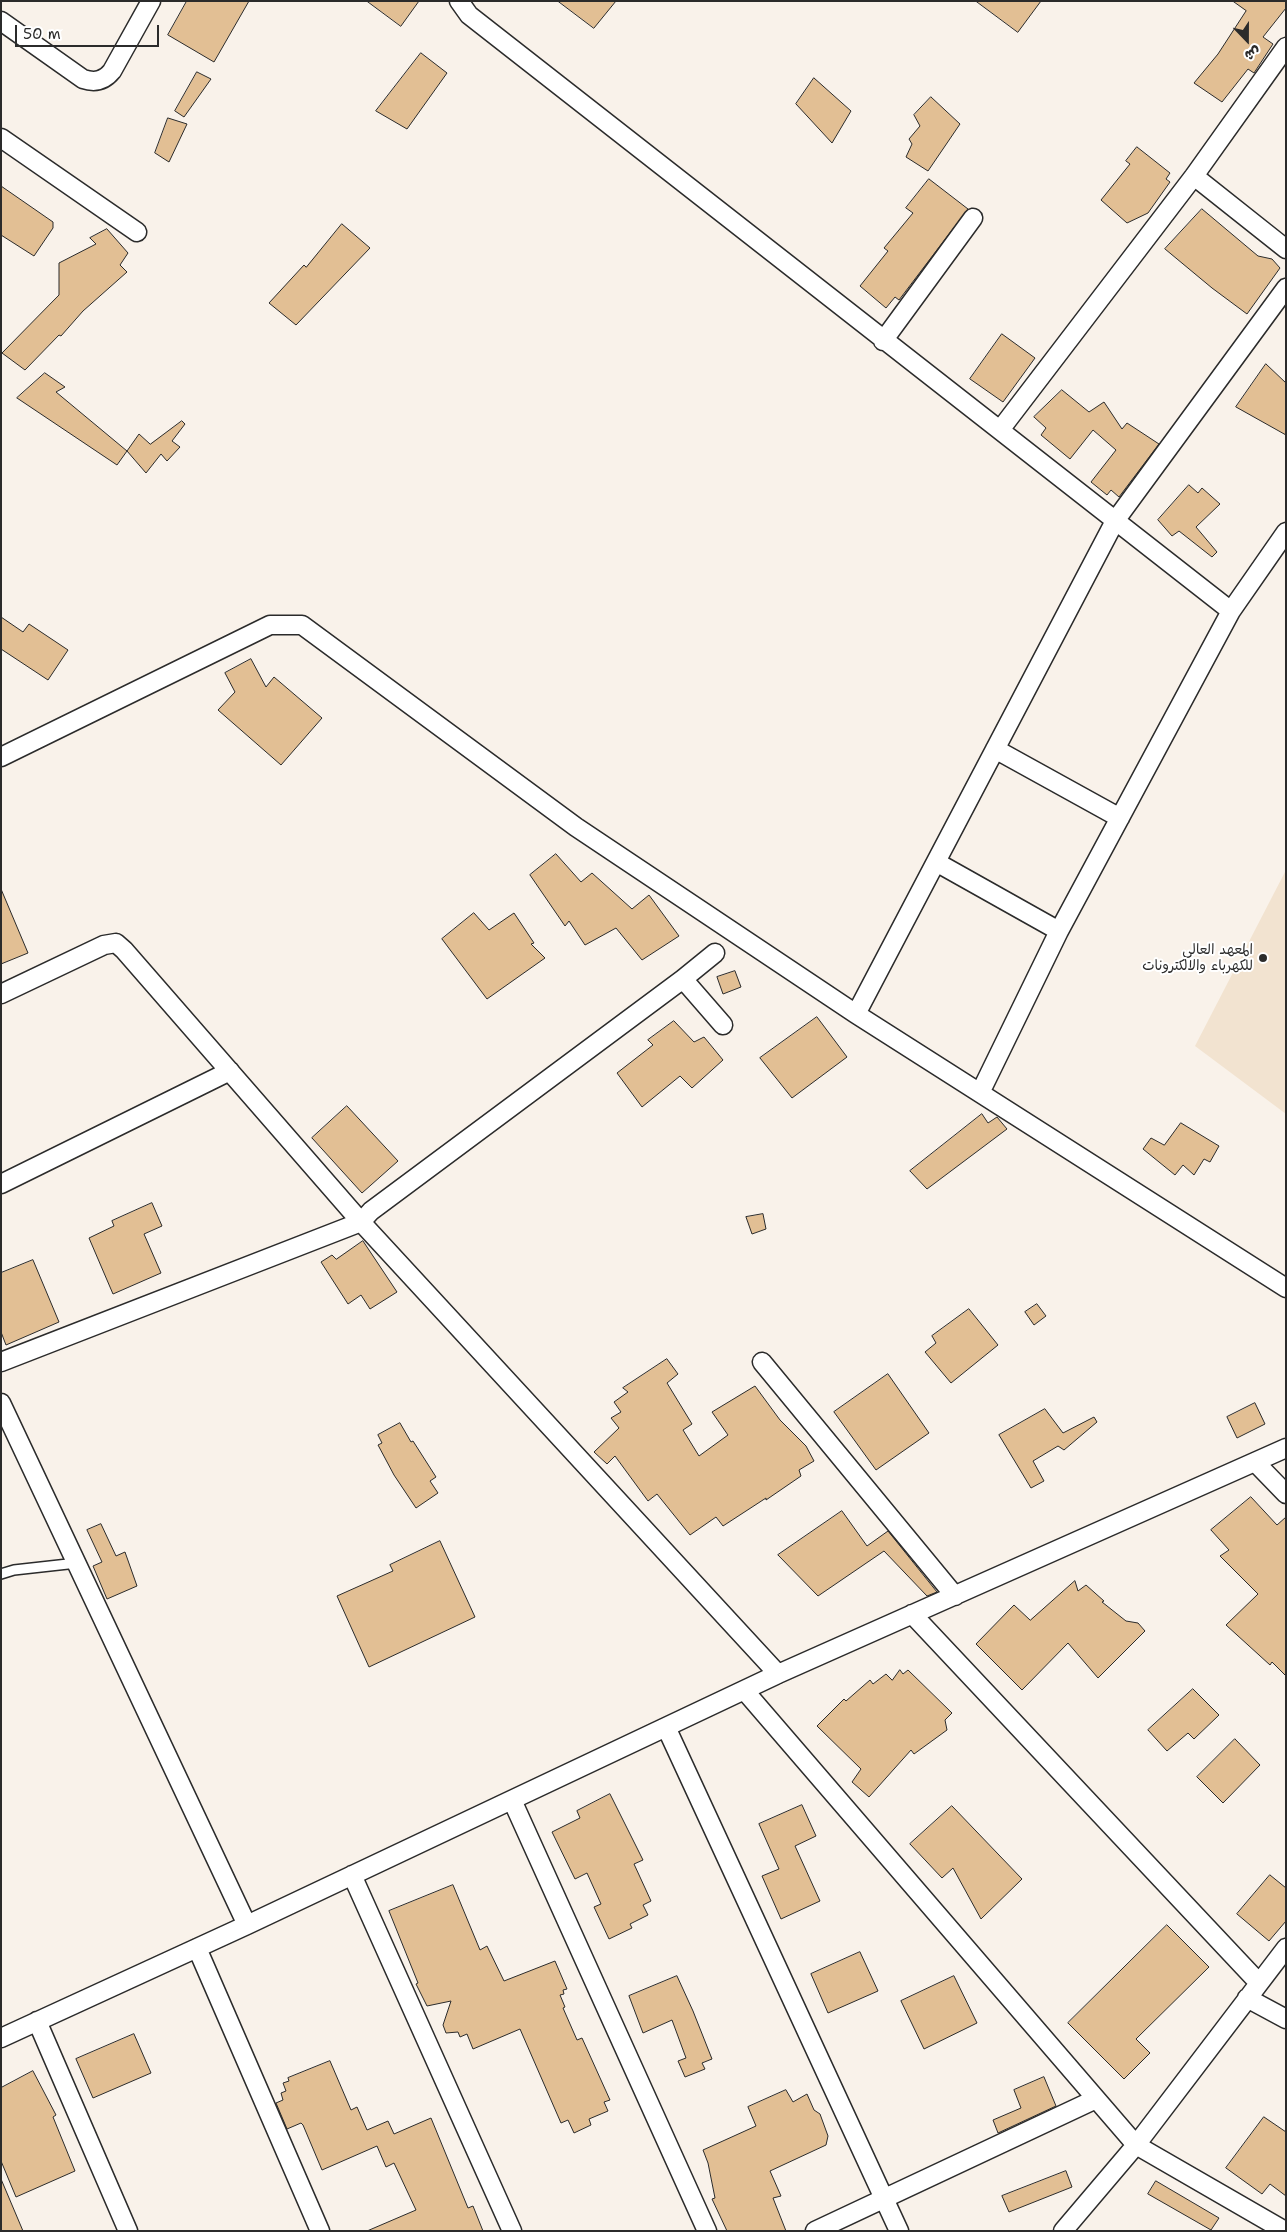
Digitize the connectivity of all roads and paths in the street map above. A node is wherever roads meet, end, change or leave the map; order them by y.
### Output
1 (151, 1) edge
2 (459, 1) edge
3 (1, 21) edge
4 (1286, 47) edge
5 (1, 138) edge
6 (1194, 176) junction
7 (973, 218) dead end
8 (137, 232) dead end
9 (1286, 249) edge
10 (1286, 288) edge
11 (883, 341) junction
12 (1000, 430) junction
13 (1115, 521) junction
14 (1286, 532) edge
15 (1231, 611) junction
16 (995, 749) junction
17 (1, 757) edge
18 (1120, 818) junction
19 (936, 862) junction
20 (1059, 931) junction
21 (715, 953) dead end
22 (683, 979) junction
23 (1, 994) edge
24 (856, 1014) junction
25 (723, 1025) dead end
26 (230, 1071) junction
27 (980, 1093) junction
28 (1, 1184) edge
29 (361, 1222) junction
30 (1286, 1288) edge
31 (1, 1362) edge
32 (762, 1362) dead end
33 (1, 1403) edge
34 (1286, 1448) edge
35 (1255, 1462) junction
36 (1286, 1494) edge
37 (77, 1563) junction
38 (1, 1574) edge
39 (955, 1596) junction
40 (912, 1614) junction
41 (778, 1674) junction
42 (744, 1690) junction
43 (666, 1727) junction
44 (512, 1800) junction
45 (352, 1875) junction
46 (247, 1925) junction
47 (196, 1948) junction
48 (1286, 1948) edge
49 (1259, 1984) junction
50 (1247, 1998) junction
51 (1286, 2019) edge
52 (38, 2022) junction
53 (1, 2038) edge
54 (1096, 2100) junction
55 (1136, 2145) junction
56 (884, 2198) junction
57 (128, 2231) edge
58 (320, 2231) edge
59 (512, 2231) edge
60 (707, 2231) edge
61 (816, 2231) edge
62 (899, 2231) edge
63 (1063, 2231) edge
64 (1285, 2231) edge

1 - 3 street
2 - 11 street
4 - 6 street
5 - 8 street
6 - 9 street
6 - 12 street
7 - 11 street
10 - 13 street
11 - 12 street
12 - 13 street
13 - 15 street
13 - 16 street
14 - 15 street
15 - 18 street
16 - 18 street
16 - 19 street
17 - 24 street
18 - 20 street
19 - 20 street
19 - 24 street
20 - 27 street
21 - 22 street
22 - 25 street
22 - 29 street
23 - 26 street
24 - 27 street
26 - 28 street
26 - 29 street
27 - 30 street
29 - 31 street
29 - 41 street
32 - 39 street
33 - 37 street
34 - 35 street
35 - 36 street
35 - 39 street
37 - 38 lane
37 - 46 street
39 - 40 street
40 - 41 street
40 - 49 street
41 - 42 street
42 - 43 street
42 - 54 street
43 - 44 street
43 - 56 street
44 - 45 street
44 - 60 street
45 - 46 street
45 - 59 street
46 - 47 street
47 - 52 street
47 - 58 street
48 - 49 street
49 - 50 street
50 - 51 street
50 - 55 street
52 - 53 street
52 - 57 street
54 - 55 street
54 - 56 street
55 - 63 street
55 - 64 street
56 - 61 street
56 - 62 street

